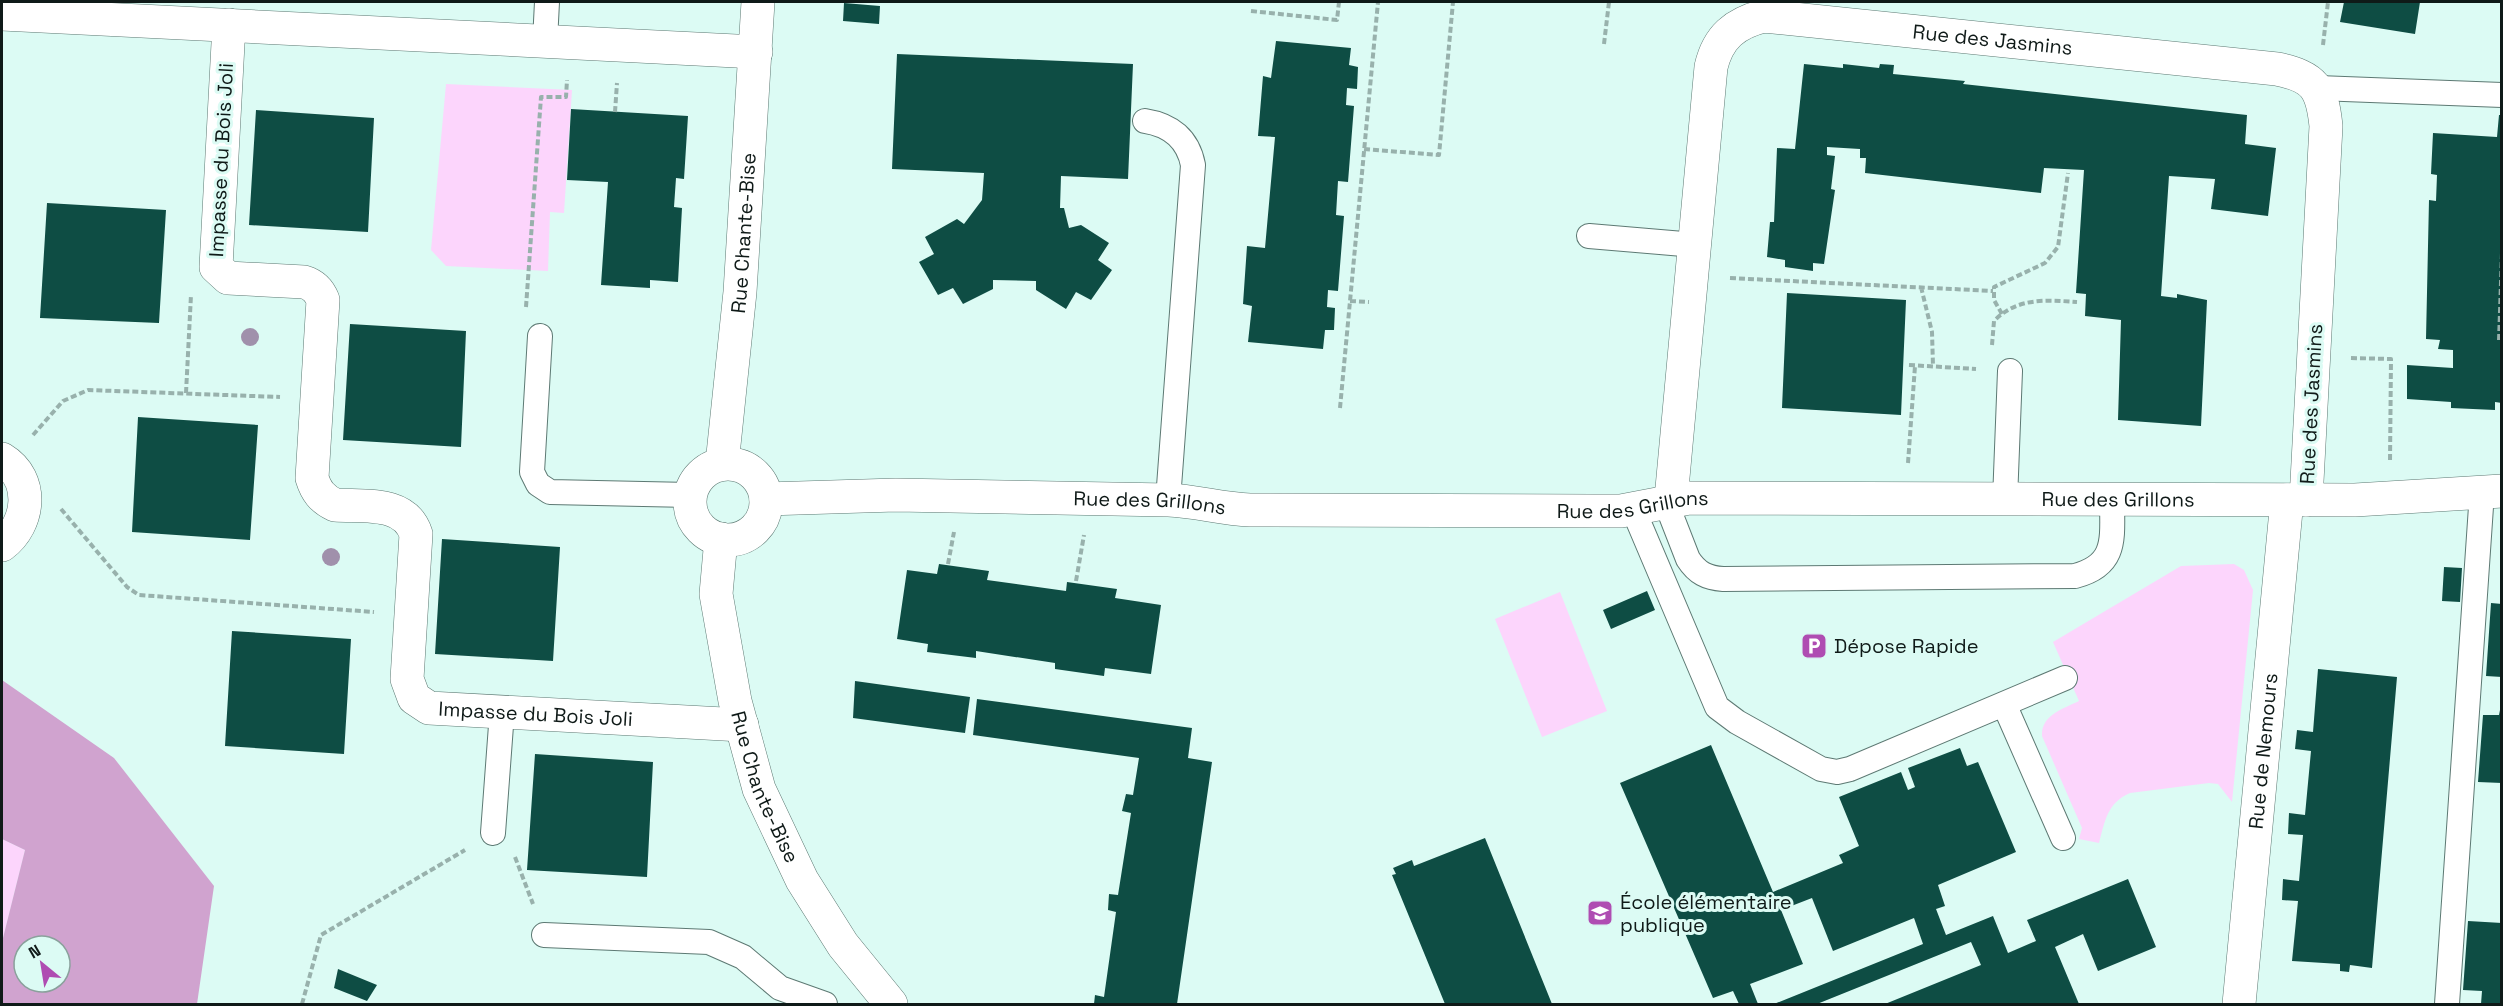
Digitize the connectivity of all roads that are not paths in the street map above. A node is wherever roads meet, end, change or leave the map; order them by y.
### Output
1 (547, 2) edge
2 (758, 2) edge
3 (2, 14) edge
4 (228, 26) junction
5 (557, 42) junction
6 (756, 52) junction
7 (2318, 88) junction
8 (2502, 95) edge
9 (1146, 121) dead end
10 (1589, 236) dead end
11 (1694, 261) junction
12 (540, 336) road end
13 (2000, 371) road end
14 (5, 461) edge
15 (722, 464) junction
16 (2492, 492) edge
17 (690, 495) junction
18 (766, 499) junction
19 (1168, 500) junction
20 (1668, 500) junction
21 (2005, 500) junction
22 (2112, 500) junction
23 (2296, 500) junction
24 (1633, 509) junction
25 (721, 540) junction
26 (2, 545) edge
27 (2066, 678) dead end
28 (2004, 704) junction
29 (502, 712) junction
30 (742, 726) junction
31 (493, 833) road end
32 (2063, 838) dead end
33 (544, 935) road end
34 (888, 1004) edge
35 (825, 1005) edge
36 (2239, 1005) edge
37 (2447, 1005) edge

1 - 5 lane
2 - 6 street, Rue Chante-Bise
3 - 4 street
4 - 5 street
4 - 29 street, Impasse du Bois Joli
5 - 6 street
6 - 15 street, Rue Chante-Bise
7 - 8 lane
7 - 11 street, Rue des Jasmins
7 - 23 street, Rue des Jasmins
9 - 19 lane
10 - 11 lane
11 - 20 street, Rue des Jasmins
12 - 17 lane
13 - 21 lane
14 - 26 street
15 - 17 street
15 - 18 street
16 - 23 street, Rue des Grillons
16 - 37 lane
17 - 25 street
18 - 19 street, Rue des Grillons
18 - 25 street
19 - 24 street, Rue des Grillons
20 - 21 street, Rue des Grillons
20 - 22 lane
20 - 24 street, Rue des Grillons
21 - 22 street, Rue des Grillons
22 - 23 street, Rue des Grillons
23 - 36 street, Rue de Nemours
24 - 28 lane
25 - 30 street, Rue Chante-Bise
27 - 28 lane
28 - 32 lane
29 - 30 street, Impasse du Bois Joli
29 - 31 lane
30 - 34 street, Rue Chante-Bise
33 - 35 lane

